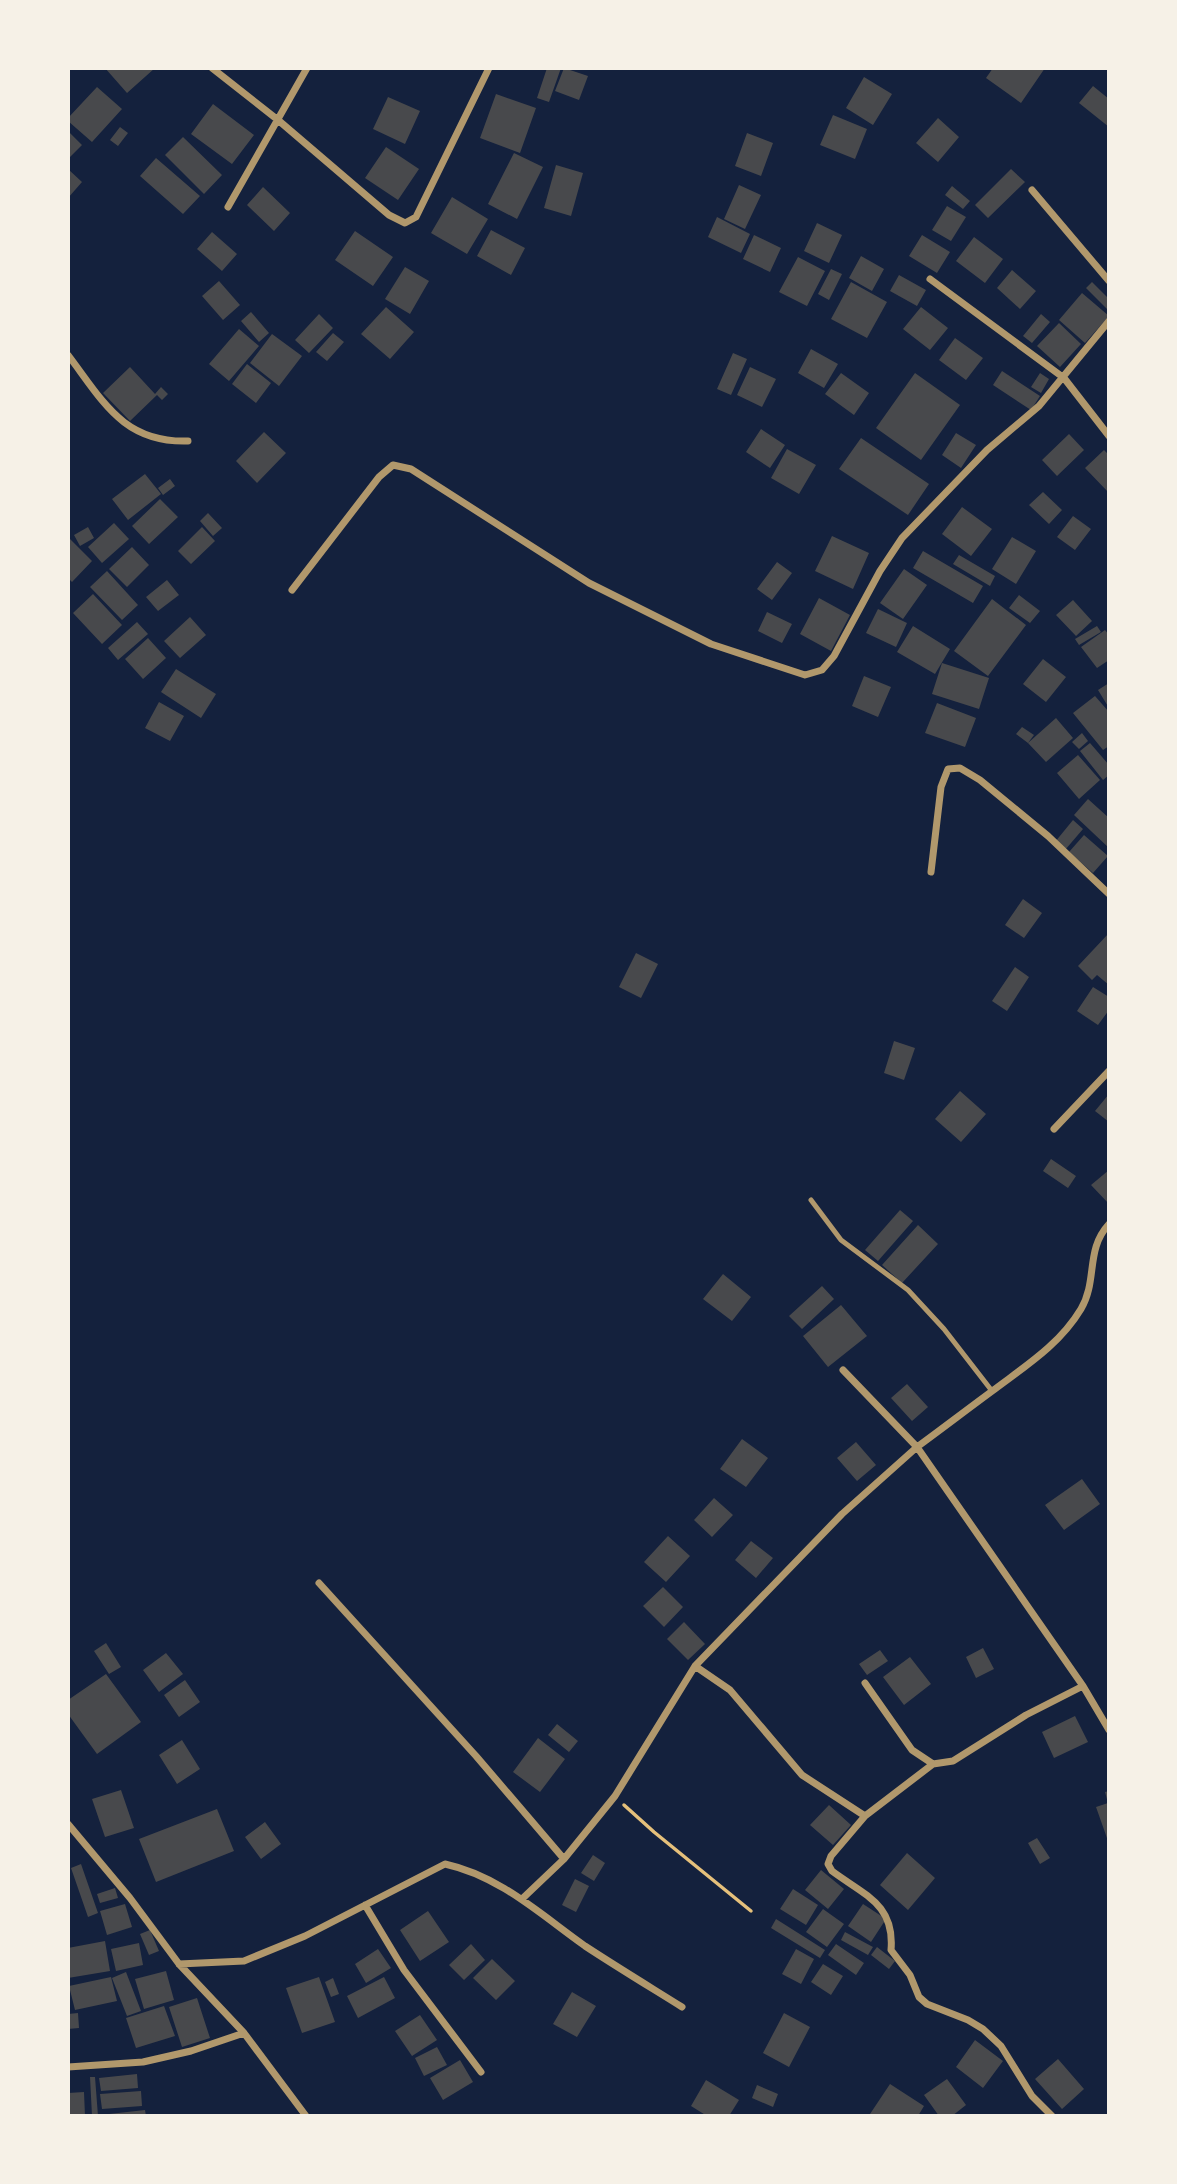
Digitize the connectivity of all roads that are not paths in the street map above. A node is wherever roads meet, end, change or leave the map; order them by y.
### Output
1 (212, 68) edge
2 (307, 68) edge
3 (489, 68) edge
4 (278, 120) junction
5 (1032, 190) dead end
6 (228, 207) dead end
7 (930, 279) dead end
8 (1109, 281) edge
9 (1109, 321) edge
10 (68, 355) edge
11 (1064, 378) junction
12 (1109, 436) edge
13 (188, 441) dead end
14 (292, 590) dead end
15 (931, 872) dead end
16 (1109, 894) edge
17 (1109, 1071) edge
18 (1054, 1129) dead end
19 (811, 1200) dead end
20 (1109, 1224) edge
21 (843, 1370) dead end
22 (992, 1391) junction
23 (917, 1447) junction
24 (319, 1583) dead end
25 (695, 1666) junction
26 (865, 1683) dead end
27 (1083, 1686) junction
28 (1109, 1730) edge
29 (933, 1763) junction
30 (866, 1816) junction
31 (68, 1824) edge
32 (564, 1859) junction
33 (522, 1899) junction
34 (365, 1905) junction
35 (179, 1964) junction
36 (682, 2007) dead end
37 (244, 2033) junction
38 (68, 2067) edge
39 (481, 2072) dead end
40 (306, 2116) edge
41 (1052, 2116) edge

1 - 4 street
2 - 4 street
3 - 4 street
4 - 6 street
5 - 8 street
7 - 11 street
9 - 11 street
10 - 13 street
11 - 12 street
11 - 14 street
15 - 16 street
17 - 18 street
19 - 22 lane
20 - 22 street
21 - 23 street
22 - 23 street
23 - 25 street
23 - 27 street
24 - 32 street
25 - 30 street
25 - 32 street
26 - 29 street
27 - 28 street
27 - 29 street
29 - 30 street
30 - 41 street
31 - 35 street
32 - 33 street
33 - 34 street
33 - 36 street
34 - 35 street
34 - 39 street
35 - 37 street
37 - 38 street
37 - 40 street

